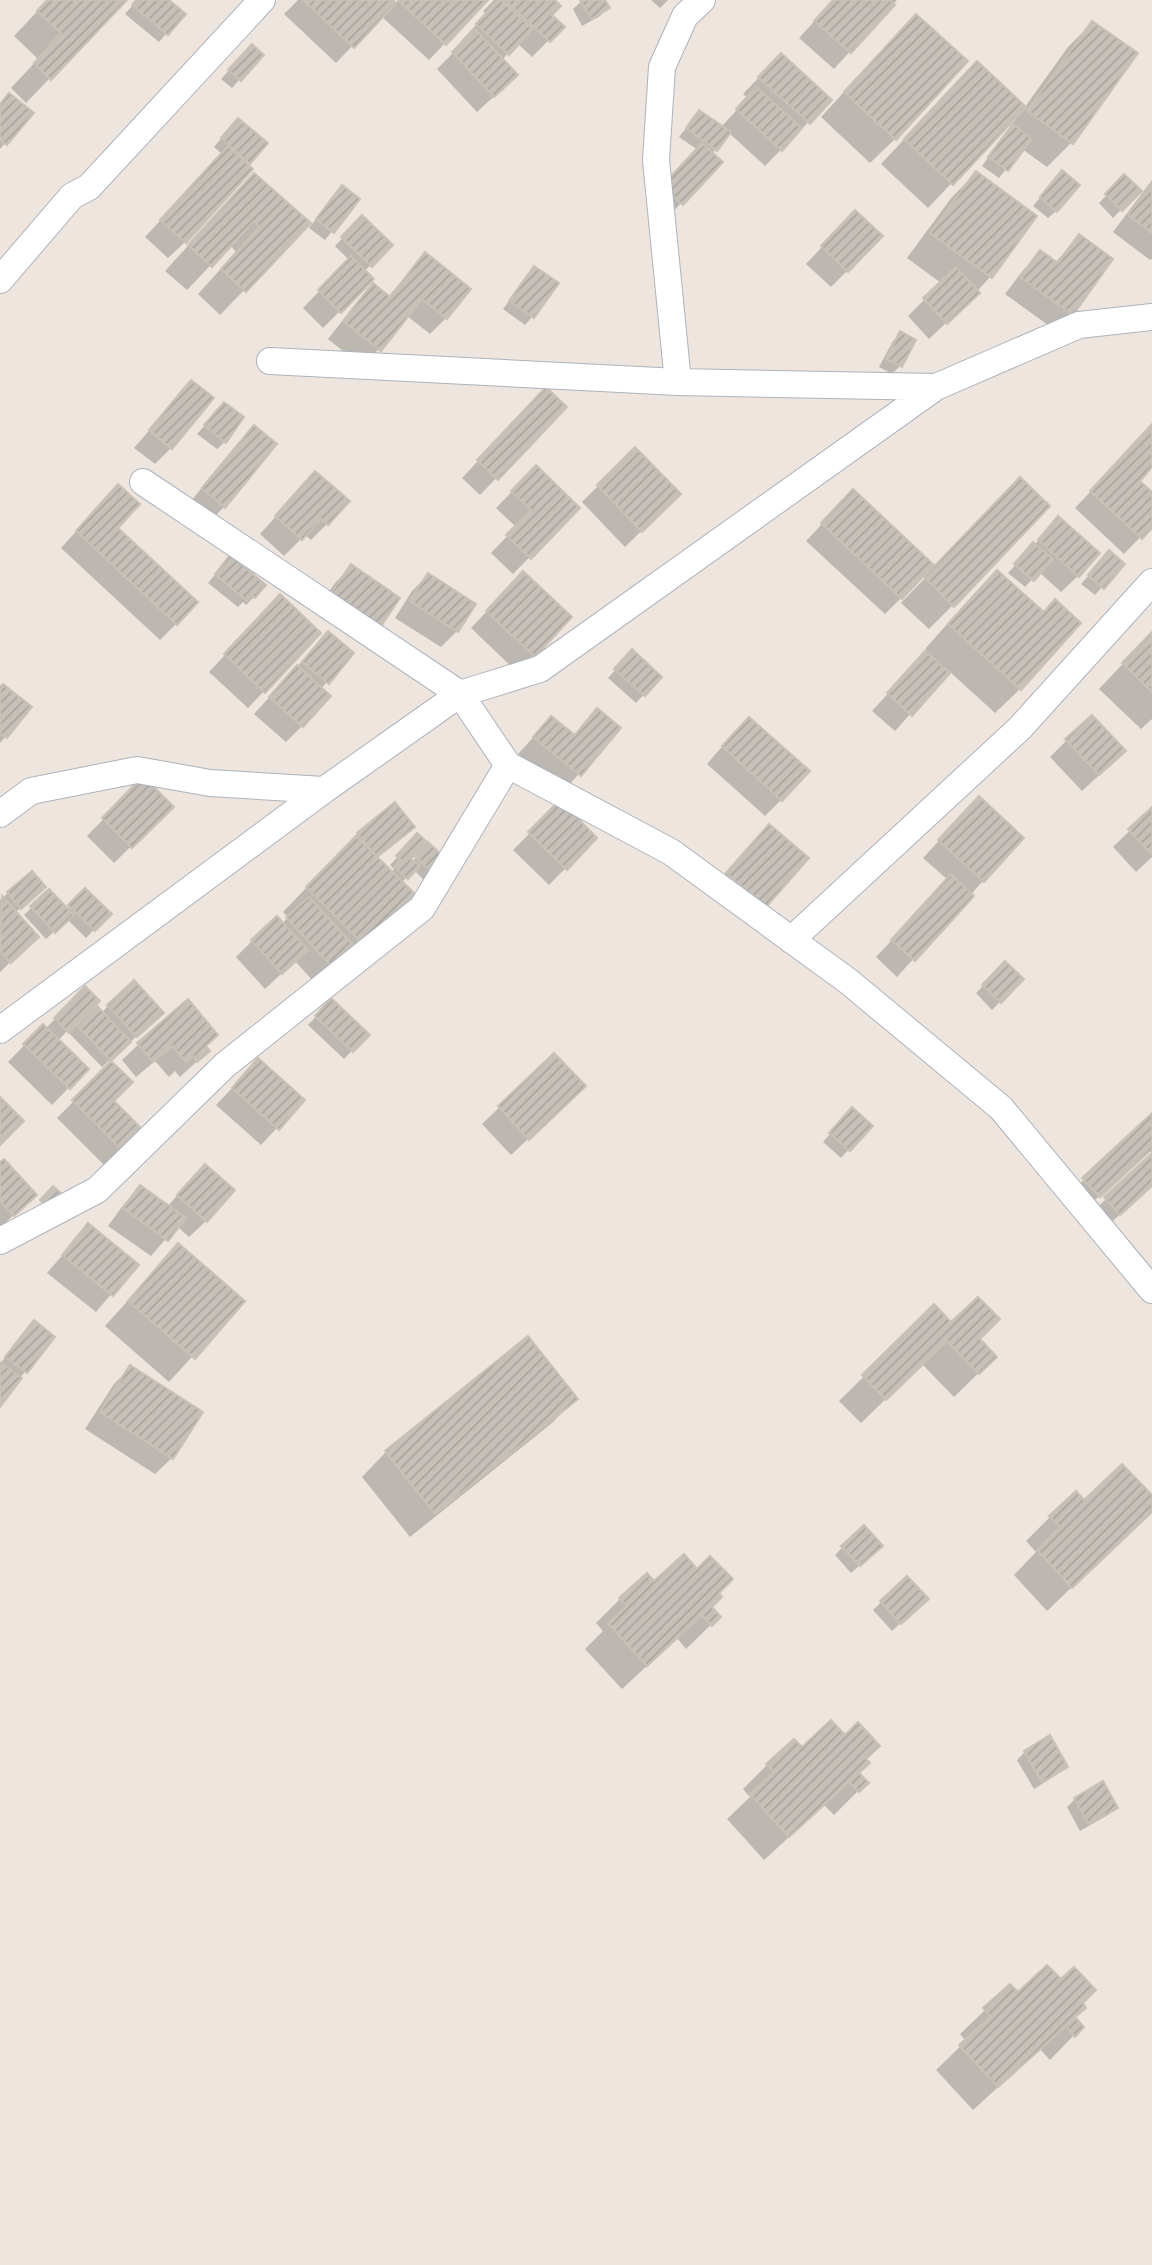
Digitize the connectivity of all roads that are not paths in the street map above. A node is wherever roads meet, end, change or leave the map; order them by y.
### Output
1 (262, 0) edge
2 (702, 0) edge
3 (0, 280) edge
4 (1152, 317) edge
5 (270, 361) dead end
6 (678, 382) junction
7 (936, 387) junction
8 (143, 482) dead end
9 (1152, 582) edge
10 (460, 694) junction
11 (508, 765) junction
12 (324, 790) junction
13 (0, 814) edge
14 (791, 940) junction
15 (0, 1030) edge
16 (0, 1241) edge
17 (1152, 1290) edge

1 - 3 street
2 - 6 street
4 - 7 street
5 - 6 street
6 - 7 street
7 - 10 street
8 - 10 street
9 - 14 street
10 - 11 street
10 - 12 street
11 - 14 street
11 - 16 street
12 - 13 street
12 - 15 street
14 - 17 street

